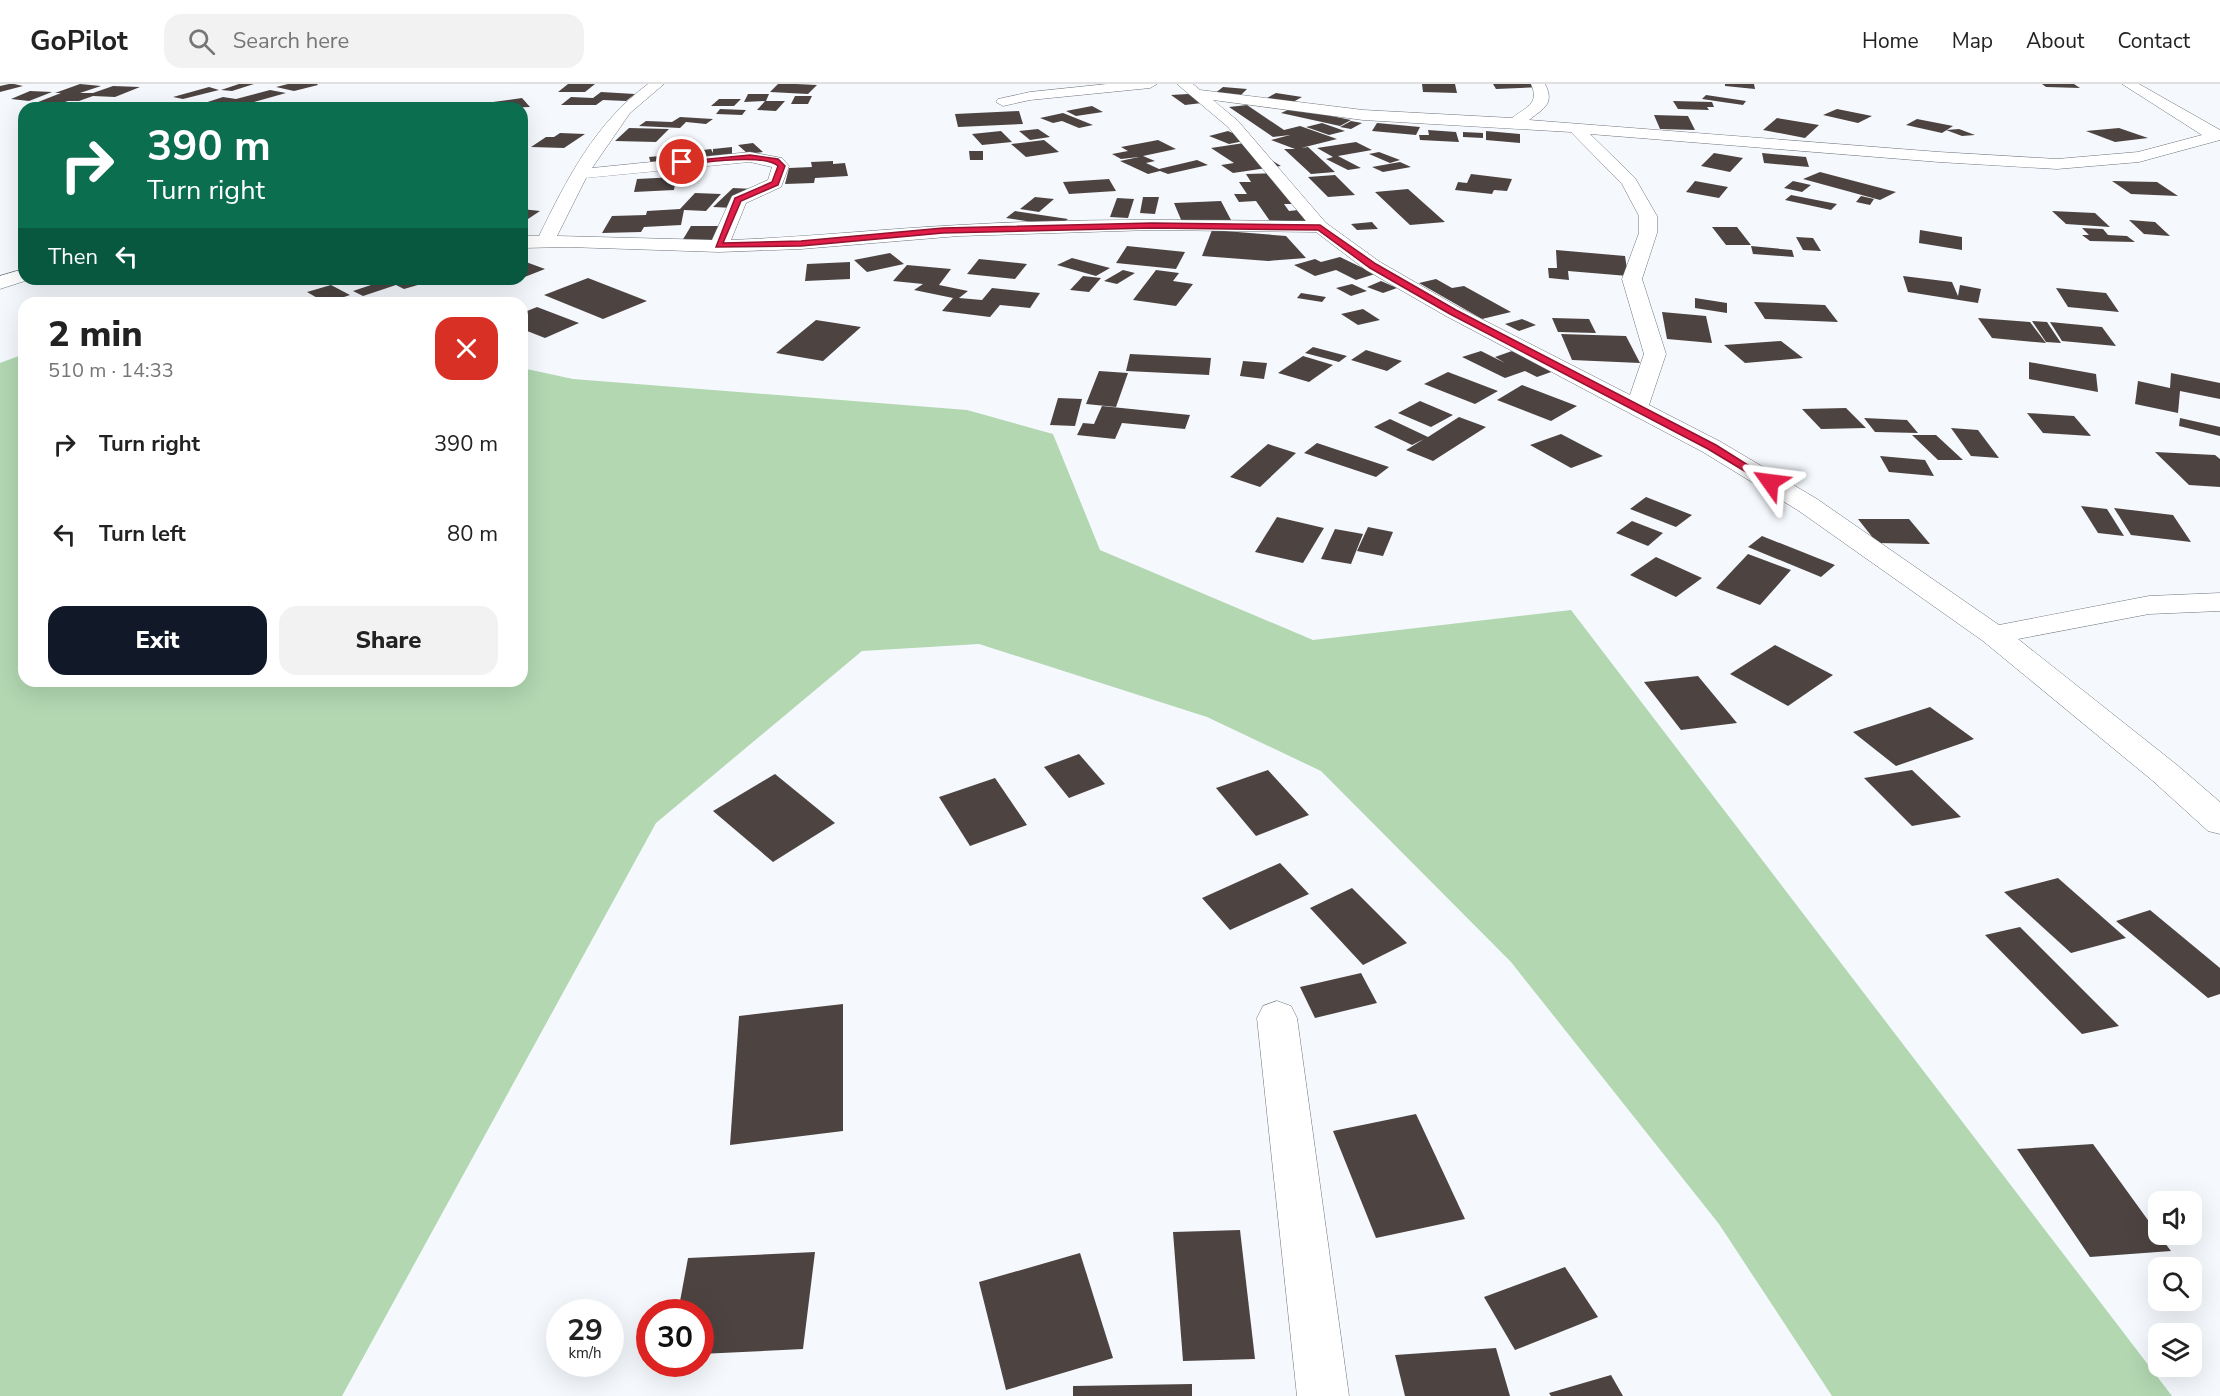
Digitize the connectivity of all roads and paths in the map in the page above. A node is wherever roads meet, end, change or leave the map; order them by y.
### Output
1 (657, 84) edge
2 (1150, 84) edge
3 (1538, 84) edge
4 (2129, 84) edge
5 (1191, 89) edge
6 (1003, 102) dead end
7 (1515, 123) junction
8 (1576, 128) junction
9 (2218, 135) edge
10 (578, 174) junction
11 (1320, 227) junction
12 (546, 240) junction
13 (528, 242) edge
14 (718, 246) junction
15 (18, 277) edge
16 (0, 283) edge
17 (1637, 407) junction
18 (2220, 602) edge
19 (1994, 635) junction
20 (2220, 822) edge
21 (1277, 1018) dead end
22 (1323, 1396) edge

1 - 10 street
2 - 6 street
3 - 7 street
4 - 9 street
5 - 7 street
5 - 11 street
7 - 8 street
8 - 9 street
8 - 17 street
10 - 12 street
10 - 14 street
11 - 14 street
11 - 17 street
12 - 13 street
12 - 14 street
15 - 16 street
17 - 19 street
18 - 19 street
19 - 20 street
21 - 22 street

